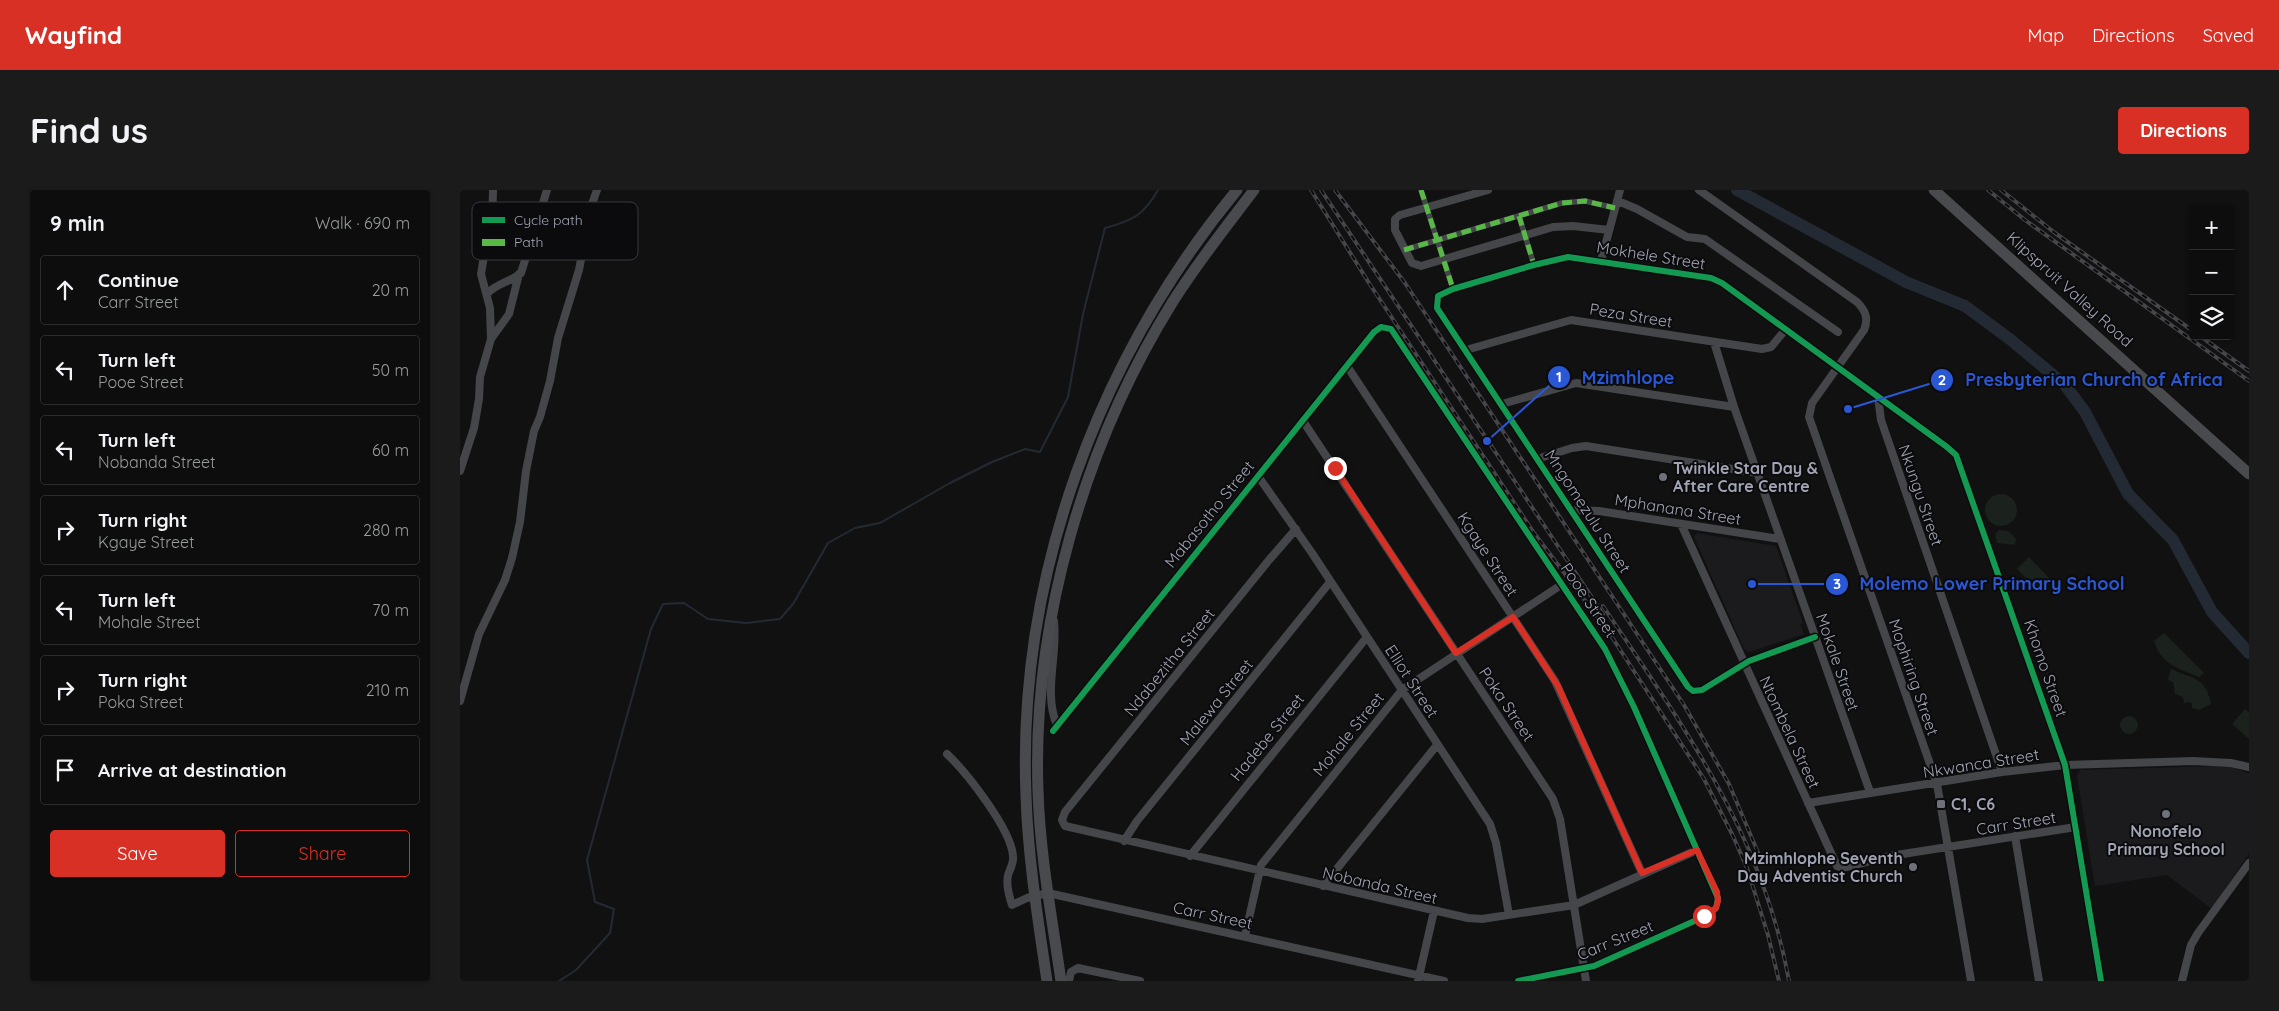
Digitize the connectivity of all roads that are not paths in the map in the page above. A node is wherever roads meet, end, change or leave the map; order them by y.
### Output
1 (547, 190) edge
2 (597, 190) edge
3 (1237, 190) edge
4 (1254, 190) edge
5 (1421, 190) edge
6 (1488, 190) edge
7 (1620, 190) edge
8 (1699, 190) edge
9 (1934, 190) edge
10 (1945, 190) edge
11 (542, 202) edge
12 (593, 202) edge
13 (1616, 205) junction
14 (1427, 208) junction
15 (1519, 216) junction
16 (1609, 230) junction
17 (1525, 235) junction
18 (1437, 240) junction
19 (1404, 250) junction
20 (1444, 259) junction
21 (484, 260) edge
22 (527, 260) edge
23 (580, 260) edge
24 (1601, 261) junction
25 (1534, 265) junction
26 (519, 274) junction
27 (1454, 289) junction
28 (486, 294) junction
29 (1438, 296) joint
30 (1786, 329) junction
31 (1392, 330) joint
32 (1838, 332) dead end
33 (491, 339) junction
34 (1714, 342) junction
35 (1466, 350) junction
36 (1347, 366) junction
37 (1838, 368) junction
38 (1878, 397) junction
39 (1502, 404) junction
40 (1734, 407) junction
41 (1303, 421) junction
42 (1537, 459) junction
43 (2249, 464) edge
44 (460, 471) edge
45 (1758, 473) junction
46 (2249, 474) edge
47 (1258, 476) junction
48 (1572, 510) junction
49 (1680, 524) junction
50 (1296, 529) junction
51 (1780, 539) junction
52 (1330, 582) junction
53 (1561, 585) junction
54 (1053, 614) junction
55 (1513, 617) junction
56 (1367, 636) junction
57 (1815, 637) junction
58 (1456, 653) junction
59 (1744, 665) junction
60 (1402, 690) junction
61 (460, 701) edge
62 (1437, 745) junction
63 (947, 754) dead end
64 (2065, 765) junction
65 (2249, 766) edge
66 (2002, 772) junction
67 (1937, 784) junction
68 (1870, 792) junction
69 (1808, 804) junction
70 (1065, 812) joint
71 (2076, 827) junction
72 (2015, 836) junction
73 (1124, 841) junction
74 (1949, 847) junction
75 (1697, 850) junction
76 (1190, 856) junction
77 (2249, 864) edge
78 (1842, 868) joint
79 (1259, 871) junction
80 (1642, 873) junction
81 (1323, 886) junction
82 (1048, 893) junction
83 (1034, 896) junction
84 (1574, 905) junction
85 (1716, 908) joint
86 (1434, 911) junction
87 (1509, 915) junction
88 (1245, 936) junction
89 (1584, 970) junction
90 (1418, 978) edge
91 (1047, 981) edge
92 (1060, 981) edge
93 (1069, 981) edge
94 (1140, 981) edge
95 (1444, 981) edge
96 (1518, 981) edge
97 (1586, 981) edge
98 (1972, 981) edge
99 (2039, 981) edge
100 (2101, 981) edge
101 (2182, 981) edge

1 - 11 street
2 - 12 street
3 - 83 main road
4 - 54 main road
5 - 14 street
6 - 14 street
7 - 13 street
8 - 37 street, Mophiring Street
9 - 46 main road, Klipspruit Valley Road
10 - 43 main road, Klipspruit Valley Road
13 - 15 street
13 - 16 street
13 - 32 street
14 - 18 street
14 - 19 street
15 - 17 street
15 - 18 street
16 - 17 street
16 - 24 street
17 - 20 street
17 - 25 street
18 - 19 street
18 - 20 street
19 - 20 street
20 - 27 street
21 - 28 street
22 - 26 street
23 - 61 street
24 - 25 street, Mokhele Street
24 - 30 street, Mokhele Street
25 - 27 street, Mokhele Street
26 - 28 street
26 - 33 street
27 - 29 street, Mokhele Street
28 - 33 street
29 - 35 street, Mngomezulu Street
30 - 34 street, Peza Street
30 - 37 street, Mokhele Street
31 - 36 street, Mabasotho Street
31 - 53 street, Pooe Street
33 - 44 street
34 - 35 street, Peza Street
34 - 40 street, Mokale Street
35 - 39 street, Mngomezulu Street
36 - 41 street, Mabasotho Street
36 - 55 street, Kgaye Street
37 - 38 street, Khomo Street
37 - 67 street, Mophiring Street
38 - 64 street, Khomo Street
38 - 66 street, Nkungu Street
39 - 40 street
39 - 42 street, Mngomezulu Street
40 - 45 street, Mokale Street
41 - 47 street, Mabasotho Street
41 - 58 street, Poka Street
42 - 45 street
42 - 48 street, Mngomezulu Street
45 - 51 street, Mokale Street
47 - 50 street, Elliot Street
47 - 54 street, Mabasotho Street
48 - 49 street, Mphanana Street
48 - 59 street, Mngomezulu Street
49 - 51 street, Mphanana Street
49 - 59 street, Ntombela Street
50 - 52 street, Elliot Street
50 - 70 street, Ndabezitha Street
51 - 57 street, Mokale Street
52 - 56 street, Elliot Street
52 - 73 street, Malewa Street
53 - 55 street, Mohale Street
53 - 75 street, Pooe Street
54 - 82 main road
55 - 58 street, Mohale Street
55 - 80 street, Kgaye Street
56 - 60 street, Elliot Street
56 - 76 street, Hadebe Street
57 - 59 street
57 - 68 street, Mokale Street
58 - 60 street, Mohale Street
58 - 84 street, Poka Street
59 - 69 street, Ntombela Street
60 - 62 street, Elliot Street
60 - 79 street, Mohale Street
62 - 81 street
62 - 87 street, Elliot Street
63 - 83 street, Carr Street
64 - 65 street, Nkwanca Street
64 - 66 street, Nkwanca Street
64 - 71 street, Khomo Street
66 - 67 street, Nkwanca Street
67 - 68 street, Nkwanca Street
67 - 74 street, Mophiring Street
68 - 69 street, Nkwanca Street
69 - 78 street, Ntombela Street
70 - 73 street, Nobanda Street
71 - 72 street, Carr Street
71 - 100 street, Khomo Street
72 - 74 street, Carr Street
72 - 99 street
73 - 76 street, Nobanda Street
74 - 78 street, Carr Street
74 - 98 street, Mophiring Street
75 - 80 street, Nobanda Street
75 - 85 street, Pooe Street
76 - 79 street, Nobanda Street
77 - 101 street
79 - 81 street, Nobanda Street
79 - 88 street, Mohale Street
80 - 84 street, Nobanda Street
81 - 86 street, Nobanda Street
82 - 83 street, Carr Street
82 - 88 street, Carr Street
82 - 92 main road
83 - 91 main road
84 - 87 street, Nobanda Street
84 - 89 street, Poka Street
85 - 89 street, Carr Street
86 - 87 street, Nobanda Street
86 - 90 street
88 - 90 street, Carr Street
89 - 96 street, Carr Street
89 - 97 street, Poka Street
90 - 95 street, Carr Street
93 - 94 street

